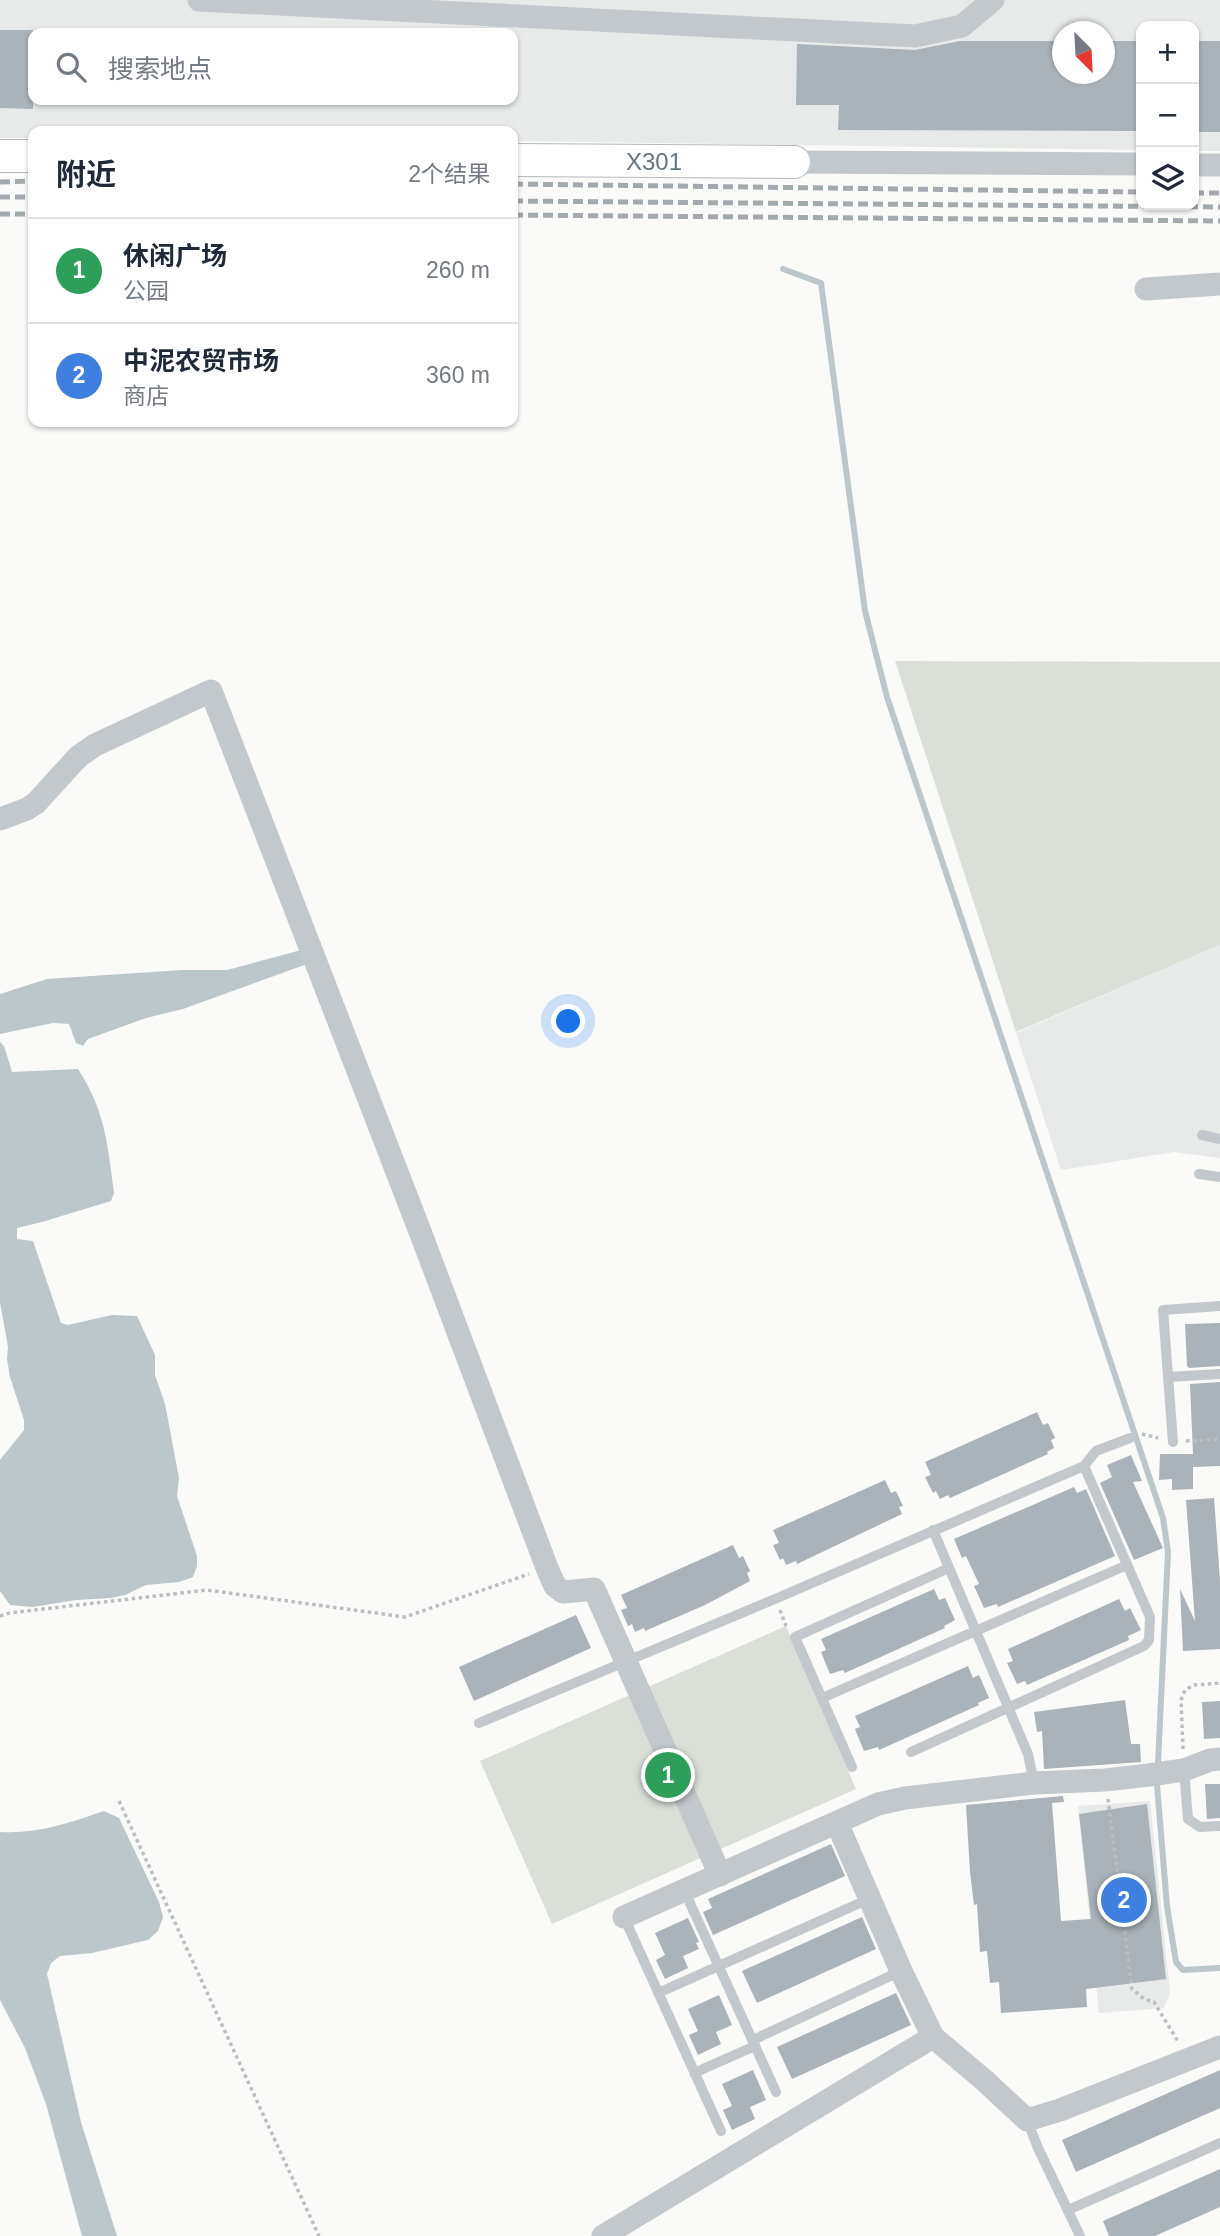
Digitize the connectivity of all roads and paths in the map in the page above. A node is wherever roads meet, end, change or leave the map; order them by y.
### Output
1 (199, 0) edge
2 (993, 0) edge
3 (0, 156) edge
4 (28, 156) edge
5 (518, 160) edge
6 (794, 162) joint
7 (1136, 164) edge
8 (1199, 165) edge
9 (1220, 165) edge
10 (1220, 284) edge
11 (1146, 289) dead end
12 (0, 819) edge
13 (1202, 1135) dead end
14 (1220, 1139) edge
15 (1199, 1174) dead end
16 (1220, 1177) edge
17 (1220, 1306) edge
18 (1220, 1374) edge
19 (1168, 1377) junction
20 (1130, 1438) dead end
21 (1173, 1442) dead end
22 (1084, 1466) junction
23 (933, 1530) junction
24 (1127, 1565) junction
25 (547, 1568) junction
26 (949, 1568) junction
27 (0, 1616) edge
28 (976, 1630) junction
29 (624, 1661) junction
30 (1220, 1683) edge
31 (822, 1698) junction
32 (1010, 1708) junction
33 (479, 1723) dead end
34 (911, 1752) dead end
35 (1220, 1759) edge
36 (852, 1767) dead end
37 (1167, 1772) junction
38 (1105, 1780) junction
39 (1034, 1783) junction
40 (119, 1801) dead end
41 (837, 1823) junction
42 (1220, 1826) edge
43 (720, 1875) junction
44 (684, 1890) junction
45 (869, 1899) junction
46 (624, 1917) joint
47 (720, 1967) junction
48 (901, 1971) junction
49 (658, 1993) junction
50 (933, 2037) junction
51 (754, 2043) junction
52 (1220, 2047) edge
53 (1189, 2060) junction
54 (694, 2073) junction
55 (776, 2092) dead end
56 (1027, 2120) junction
57 (721, 2131) dead end
58 (1220, 2143) edge
59 (1068, 2210) junction
60 (318, 2236) edge
61 (603, 2236) edge
62 (1080, 2236) edge

1 - 2 street
3 - 4 main road
5 - 6 main road, X301 / X301
6 - 7 street
8 - 9 street
10 - 11 street
12 - 25 street
13 - 14 lane
15 - 16 lane
17 - 19 lane
18 - 19 lane
19 - 21 lane
20 - 22 lane
22 - 23 lane
22 - 24 lane
23 - 26 lane
23 - 29 lane
24 - 28 lane
24 - 32 lane
25 - 27 path
25 - 29 street
26 - 28 lane
26 - 31 lane
28 - 31 lane
28 - 32 lane
29 - 33 lane
29 - 43 street
30 - 37 path
31 - 36 lane
32 - 34 lane
32 - 39 lane
35 - 37 street
37 - 38 street
37 - 42 lane
38 - 39 street
38 - 53 path
39 - 41 street
40 - 60 path
41 - 43 street
41 - 45 street
43 - 44 street
44 - 46 street
44 - 47 lane
45 - 47 lane
45 - 48 street
46 - 49 lane
47 - 49 lane
47 - 51 lane
48 - 50 street
48 - 51 lane
49 - 54 lane
50 - 56 street
50 - 61 street
51 - 54 lane
51 - 55 lane
52 - 53 street
53 - 56 street
54 - 57 lane
56 - 59 lane
58 - 59 lane
59 - 62 lane

